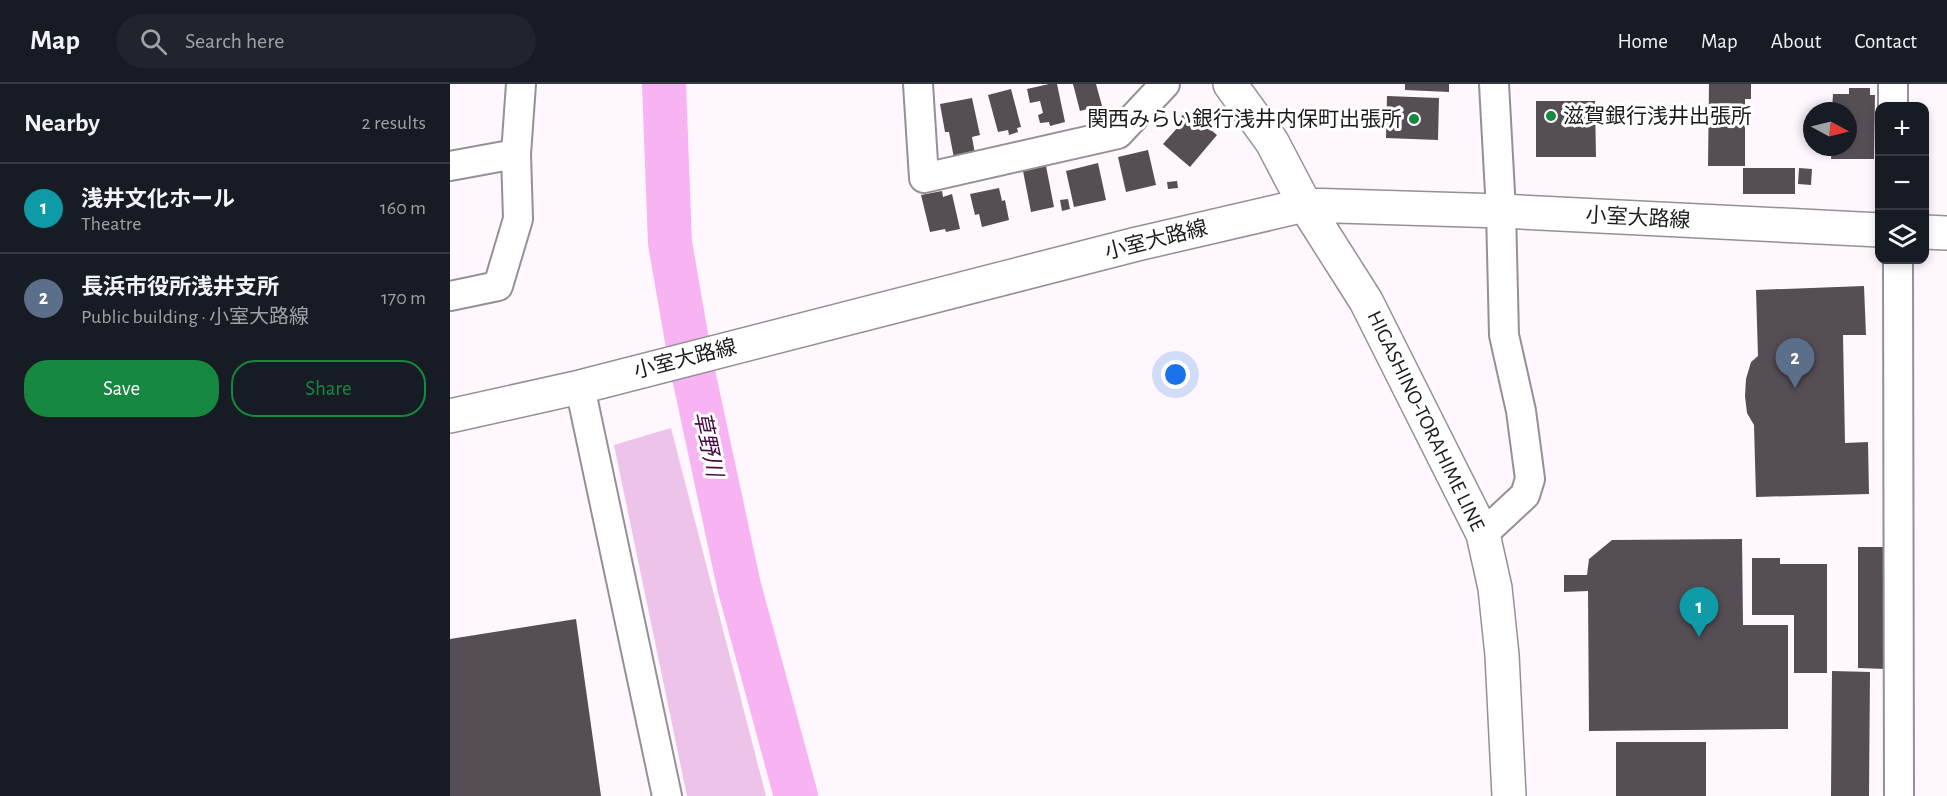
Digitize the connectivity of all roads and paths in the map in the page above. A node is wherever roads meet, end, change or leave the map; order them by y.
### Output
1 (521, 84) edge
2 (918, 84) edge
3 (1165, 84) edge
4 (1230, 84) edge
5 (1494, 84) edge
6 (1893, 84) edge
7 (1893, 102) edge
8 (516, 154) junction
9 (450, 165) edge
10 (1305, 205) junction
11 (1501, 211) junction
12 (1875, 230) edge
13 (1929, 232) edge
14 (1947, 233) edge
15 (1898, 264) edge
16 (450, 296) edge
17 (585, 385) junction
18 (450, 416) edge
19 (1483, 534) junction
20 (667, 796) edge
21 (1509, 796) edge
22 (1899, 796) edge

1 - 8 street
2 - 3 street
4 - 10 main road, HIGASHINO-TORAHIME LINE
5 - 11 street
6 - 7 street
8 - 9 street
8 - 16 street
10 - 11 main road, 小室大路線
10 - 17 main road, 小室大路線
10 - 19 main road, HIGASHINO-TORAHIME LINE
11 - 12 main road, 小室大路線
11 - 19 street
13 - 14 main road
15 - 22 street
17 - 18 main road, 小室大路線
17 - 20 street
19 - 21 main road, HIGASHINO-TORAHIME LINE

